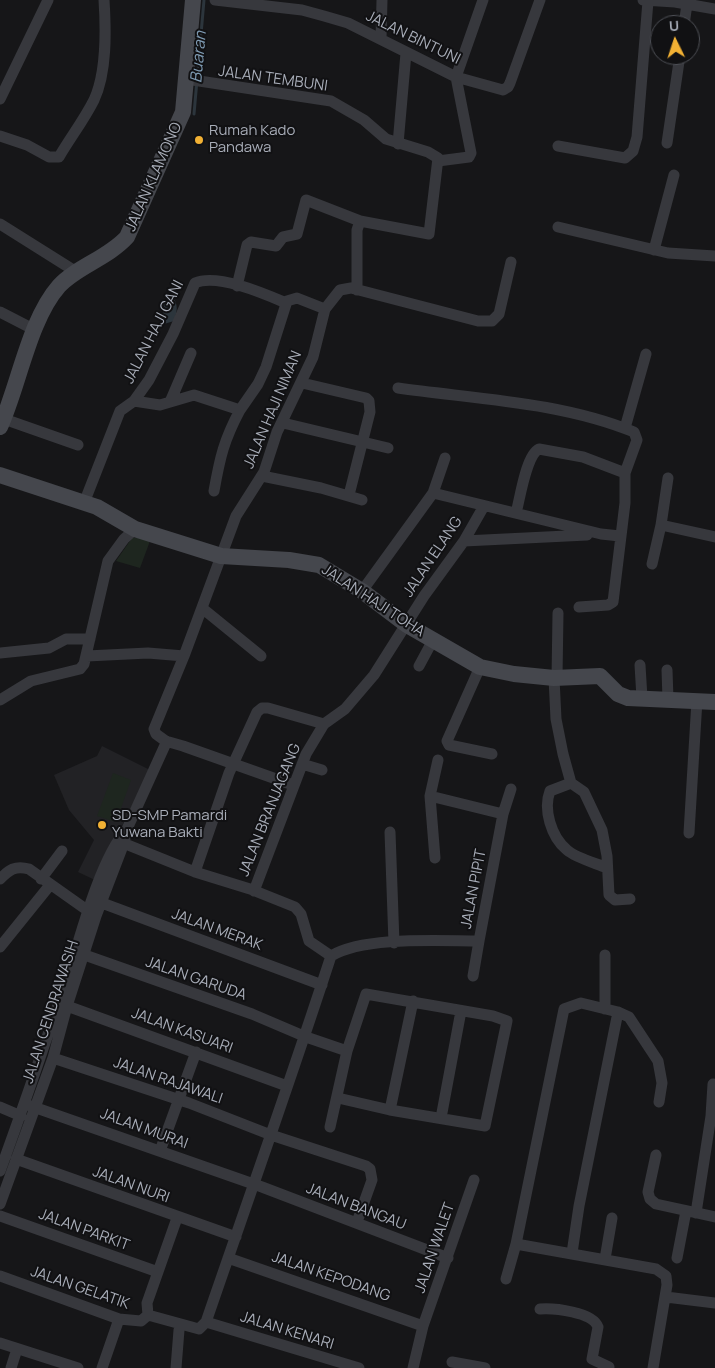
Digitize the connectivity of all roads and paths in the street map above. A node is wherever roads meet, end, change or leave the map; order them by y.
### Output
1 (48, 0) edge
2 (104, 0) edge
3 (193, 0) edge
4 (214, 0) edge
5 (382, 0) edge
6 (483, 0) edge
7 (540, 0) edge
8 (646, 0) edge
9 (676, 1) edge
10 (687, 4) junction
11 (304, 5) edge
12 (715, 9) edge
13 (685, 15) edge
14 (381, 39) junction
15 (406, 53) junction
16 (679, 65) edge
17 (456, 77) junction
18 (194, 81) junction
19 (0, 99) edge
20 (0, 136) edge
21 (667, 143) dead end
22 (398, 144) junction
23 (558, 146) dead end
24 (435, 157) junction
25 (674, 175) dead end
26 (360, 221) junction
27 (0, 224) edge
28 (558, 227) dead end
29 (654, 250) junction
30 (715, 256) edge
31 (511, 262) dead end
32 (78, 273) junction
33 (237, 286) junction
34 (357, 290) junction
35 (286, 303) junction
36 (325, 309) junction
37 (0, 312) edge
38 (35, 330) junction
39 (191, 353) dead end
40 (646, 354) dead end
41 (302, 383) junction
42 (398, 388) dead end
43 (134, 401) junction
44 (170, 402) junction
45 (240, 410) junction
46 (2, 423) edge
47 (282, 424) junction
48 (625, 428) junction
49 (363, 442) junction
50 (78, 445) dead end
51 (388, 448) dead end
52 (445, 458) dead end
53 (625, 473) junction
54 (0, 475) edge
55 (262, 476) junction
56 (668, 478) dead end
57 (214, 491) dead end
58 (433, 493) junction
59 (349, 495) junction
60 (362, 500) dead end
61 (84, 504) junction
62 (484, 506) junction
63 (516, 513) junction
64 (661, 525) junction
65 (135, 529) junction
66 (601, 534) junction
67 (620, 536) junction
68 (715, 537) edge
69 (464, 541) junction
70 (221, 556) junction
71 (652, 564) dead end
72 (362, 591) junction
73 (579, 607) dead end
74 (202, 608) junction
75 (558, 613) dead end
76 (407, 625) junction
77 (90, 640) junction
78 (433, 640) junction
79 (0, 653) edge
80 (87, 656) junction
81 (184, 656) junction
82 (261, 656) dead end
83 (640, 665) dead end
84 (419, 666) dead end
85 (480, 667) junction
86 (667, 670) dead end
87 (556, 678) junction
88 (642, 698) junction
89 (668, 699) junction
90 (0, 700) edge
91 (697, 700) junction
92 (715, 702) edge
93 (324, 724) junction
94 (166, 743) junction
95 (492, 754) dead end
96 (438, 760) dead end
97 (302, 764) junction
98 (233, 765) junction
99 (322, 770) dead end
100 (571, 783) junction
101 (293, 784) junction
102 (511, 789) dead end
103 (430, 796) junction
104 (503, 814) junction
105 (390, 832) dead end
106 (689, 833) dead end
107 (121, 842) junction
108 (62, 851) dead end
109 (435, 858) dead end
110 (607, 868) junction
111 (194, 872) junction
112 (0, 879) edge
113 (46, 882) junction
114 (254, 891) junction
115 (630, 899) dead end
116 (102, 903) junction
117 (92, 914) junction
118 (479, 941) junction
119 (394, 943) junction
120 (0, 947) edge
121 (80, 953) junction
122 (605, 954) dead end
123 (331, 956) junction
124 (473, 976) dead end
125 (322, 984) junction
126 (413, 1001) junction
127 (67, 1006) junction
128 (605, 1009) junction
129 (461, 1011) junction
130 (618, 1012) junction
131 (306, 1037) junction
132 (196, 1052) junction
133 (347, 1052) junction
134 (53, 1058) junction
135 (713, 1084) dead end
136 (287, 1086) junction
137 (338, 1098) junction
138 (180, 1100) junction
139 (659, 1102) dead end
140 (30, 1106) junction
141 (0, 1107) edge
142 (390, 1110) junction
143 (21, 1116) junction
144 (441, 1118) junction
145 (330, 1127) dead end
146 (271, 1135) junction
147 (160, 1151) junction
148 (656, 1155) dead end
149 (16, 1159) junction
150 (0, 1171) edge
151 (474, 1180) dead end
152 (254, 1184) junction
153 (0, 1204) edge
154 (691, 1212) junction
155 (0, 1216) edge
156 (715, 1217) edge
157 (177, 1218) junction
158 (612, 1218) dead end
159 (357, 1222) junction
160 (236, 1237) junction
161 (516, 1244) junction
162 (572, 1253) junction
163 (228, 1258) junction
164 (448, 1258) junction
165 (677, 1258) dead end
166 (605, 1259) junction
167 (158, 1272) junction
168 (0, 1276) edge
169 (506, 1280) dead end
170 (666, 1298) junction
171 (715, 1303) edge
172 (540, 1309) dead end
173 (148, 1315) junction
174 (119, 1320) junction
175 (203, 1326) junction
176 (218, 1326) junction
177 (423, 1326) junction
178 (179, 1330) dead end
179 (0, 1343) edge
180 (17, 1349) junction
181 (452, 1362) dead end
182 (64, 1366) edge
183 (12, 1368) edge
184 (78, 1368) edge
185 (102, 1368) edge
186 (176, 1368) edge
187 (332, 1368) edge
188 (359, 1368) edge
189 (412, 1368) edge
190 (485, 1368) edge
191 (610, 1368) edge
192 (653, 1368) edge

1 - 19 street
2 - 20 street
3 - 18 street, JALAN KLAMONO
4 - 11 street, JALAN BINTUNI
5 - 14 street
6 - 17 street
7 - 17 street, JALAN BINTUNI
8 - 9 street
8 - 23 street
9 - 10 street
10 - 12 street
10 - 13 street
11 - 14 street, JALAN BINTUNI
14 - 15 street, JALAN BINTUNI
15 - 17 street, JALAN BINTUNI
15 - 22 street
16 - 21 street
17 - 24 street, JALAN TEMBUNI
18 - 22 street, JALAN TEMBUNI
18 - 32 street, JALAN KLAMONO
22 - 24 street, JALAN TEMBUNI
24 - 26 street
25 - 29 street
26 - 33 street
26 - 34 street
27 - 32 street
28 - 29 street
29 - 30 street
31 - 34 street
32 - 38 street, JALAN KLAMONO
33 - 35 street, JALAN HAJI GANI
33 - 43 street, JALAN HAJI GANI
34 - 36 street, JALAN HAJI NIMAN
35 - 36 street
35 - 45 street
36 - 41 street, JALAN HAJI NIMAN
37 - 38 street
38 - 46 street, JALAN KLAMONO
39 - 44 street
40 - 48 street
41 - 47 street, JALAN HAJI NIMAN
41 - 49 street
42 - 48 street
43 - 44 street
43 - 61 street, JALAN HAJI GANI
44 - 45 street
45 - 57 street
46 - 50 street
47 - 49 street
47 - 55 street, JALAN HAJI NIMAN
48 - 53 street
49 - 51 street
49 - 59 street
52 - 58 street
53 - 63 street
53 - 67 street
54 - 61 street, JALAN HAJI TOHA
55 - 59 street
55 - 70 street, JALAN HAJI NIMAN
56 - 64 street
58 - 62 street
58 - 72 street
59 - 60 street
61 - 65 street, JALAN HAJI TOHA
62 - 63 street
62 - 69 street, JALAN ELANG
63 - 66 street
64 - 68 street
64 - 71 street
65 - 70 street, JALAN HAJI TOHA
65 - 77 street
66 - 67 street
66 - 69 street
67 - 73 street
69 - 76 street, JALAN ELANG
70 - 72 street, JALAN HAJI TOHA
70 - 74 street, JALAN HAJI NIMAN
72 - 76 street, JALAN HAJI TOHA
74 - 81 street, JALAN HAJI NIMAN
74 - 82 street
75 - 87 street
76 - 78 street, JALAN HAJI TOHA
76 - 93 street, JALAN BRANJAGANG
77 - 79 street
77 - 80 street
78 - 84 street
78 - 85 street, JALAN HAJI TOHA
80 - 81 street
80 - 90 street
81 - 94 street, JALAN HAJI NIMAN
83 - 88 street
85 - 87 street, JALAN HAJI TOHA
85 - 95 street
86 - 89 street
87 - 88 street, JALAN HAJI TOHA
87 - 100 street
88 - 89 street, JALAN HAJI TOHA
89 - 91 street, JALAN HAJI TOHA
91 - 92 street, JALAN HAJI TOHA
91 - 106 street
93 - 97 street, JALAN BRANJAGANG
93 - 98 street
94 - 98 street
94 - 107 street, JALAN CENDRAWASIH
96 - 103 street
97 - 99 street
97 - 101 street, JALAN BRANJAGANG
98 - 101 street
98 - 111 street
100 - 110 street
100 - 110 street
101 - 114 street, JALAN BRANJAGANG
102 - 104 street, JALAN PIPIT
103 - 104 street
103 - 109 street
104 - 118 street, JALAN PIPIT
105 - 119 street
107 - 111 street
107 - 116 street, JALAN CENDRAWASIH
107 - 117 street, JALAN CENDRAWASIH
108 - 113 street
110 - 115 street
111 - 114 street
112 - 113 street
113 - 117 street
113 - 120 street
114 - 123 street
116 - 117 street, JALAN CENDRAWASIH
116 - 125 street, JALAN MERAK
117 - 121 street, JALAN CENDRAWASIH
118 - 119 street, JALAN PIPIT
118 - 124 street
119 - 123 street, JALAN PIPIT
121 - 127 street, JALAN CENDRAWASIH
121 - 131 street, JALAN GARUDA
121 - 140 street, JALAN CENDRAWASIH
122 - 128 street
123 - 125 street
125 - 131 street
126 - 129 street
126 - 133 street
126 - 142 street
127 - 132 street, JALAN KASUARI
127 - 134 street, JALAN CENDRAWASIH
128 - 130 street
128 - 161 street
129 - 144 street
129 - 144 street
130 - 139 street
130 - 162 street
131 - 133 street, JALAN GARUDA
131 - 136 street
132 - 136 street, JALAN KASUARI
132 - 138 street
133 - 137 street
134 - 138 street, JALAN RAJAWALI
134 - 140 street, JALAN CENDRAWASIH
135 - 154 street
136 - 146 street
137 - 142 street
137 - 145 street
138 - 146 street, JALAN RAJAWALI
138 - 147 street
140 - 143 street, JALAN CENDRAWASIH
140 - 147 street, JALAN MURAI
140 - 149 street, JALAN CENDRAWASIH
141 - 143 street
142 - 144 street
143 - 150 street, JALAN CENDRAWASIH
146 - 152 street
146 - 159 street, JALAN RAJAWALI
147 - 152 street, JALAN MURAI
148 - 154 street
149 - 153 street, JALAN CENDRAWASIH
149 - 157 street, JALAN NURI
151 - 164 street, JALAN WALET
152 - 159 street, JALAN BANGAU
152 - 160 street
154 - 156 street
154 - 165 street
155 - 167 street, JALAN PARKIT
157 - 160 street, JALAN NURI
157 - 167 street
158 - 166 street
159 - 164 street, JALAN BANGAU
160 - 163 street
161 - 162 street
161 - 169 street
162 - 166 street
163 - 175 street
163 - 177 street, JALAN KEPODANG
164 - 177 street, JALAN WALET
166 - 170 street
167 - 173 street
168 - 174 street, JALAN GELATIK
170 - 171 street
170 - 192 street
172 - 191 street
173 - 174 street, JALAN GELATIK
173 - 175 street, JALAN KENARI
174 - 185 street
175 - 176 street, JALAN KENARI
176 - 187 street
176 - 188 street, JALAN KENARI
177 - 189 street
178 - 186 street
179 - 180 street
180 - 182 street
180 - 183 street
181 - 190 street
182 - 184 street

